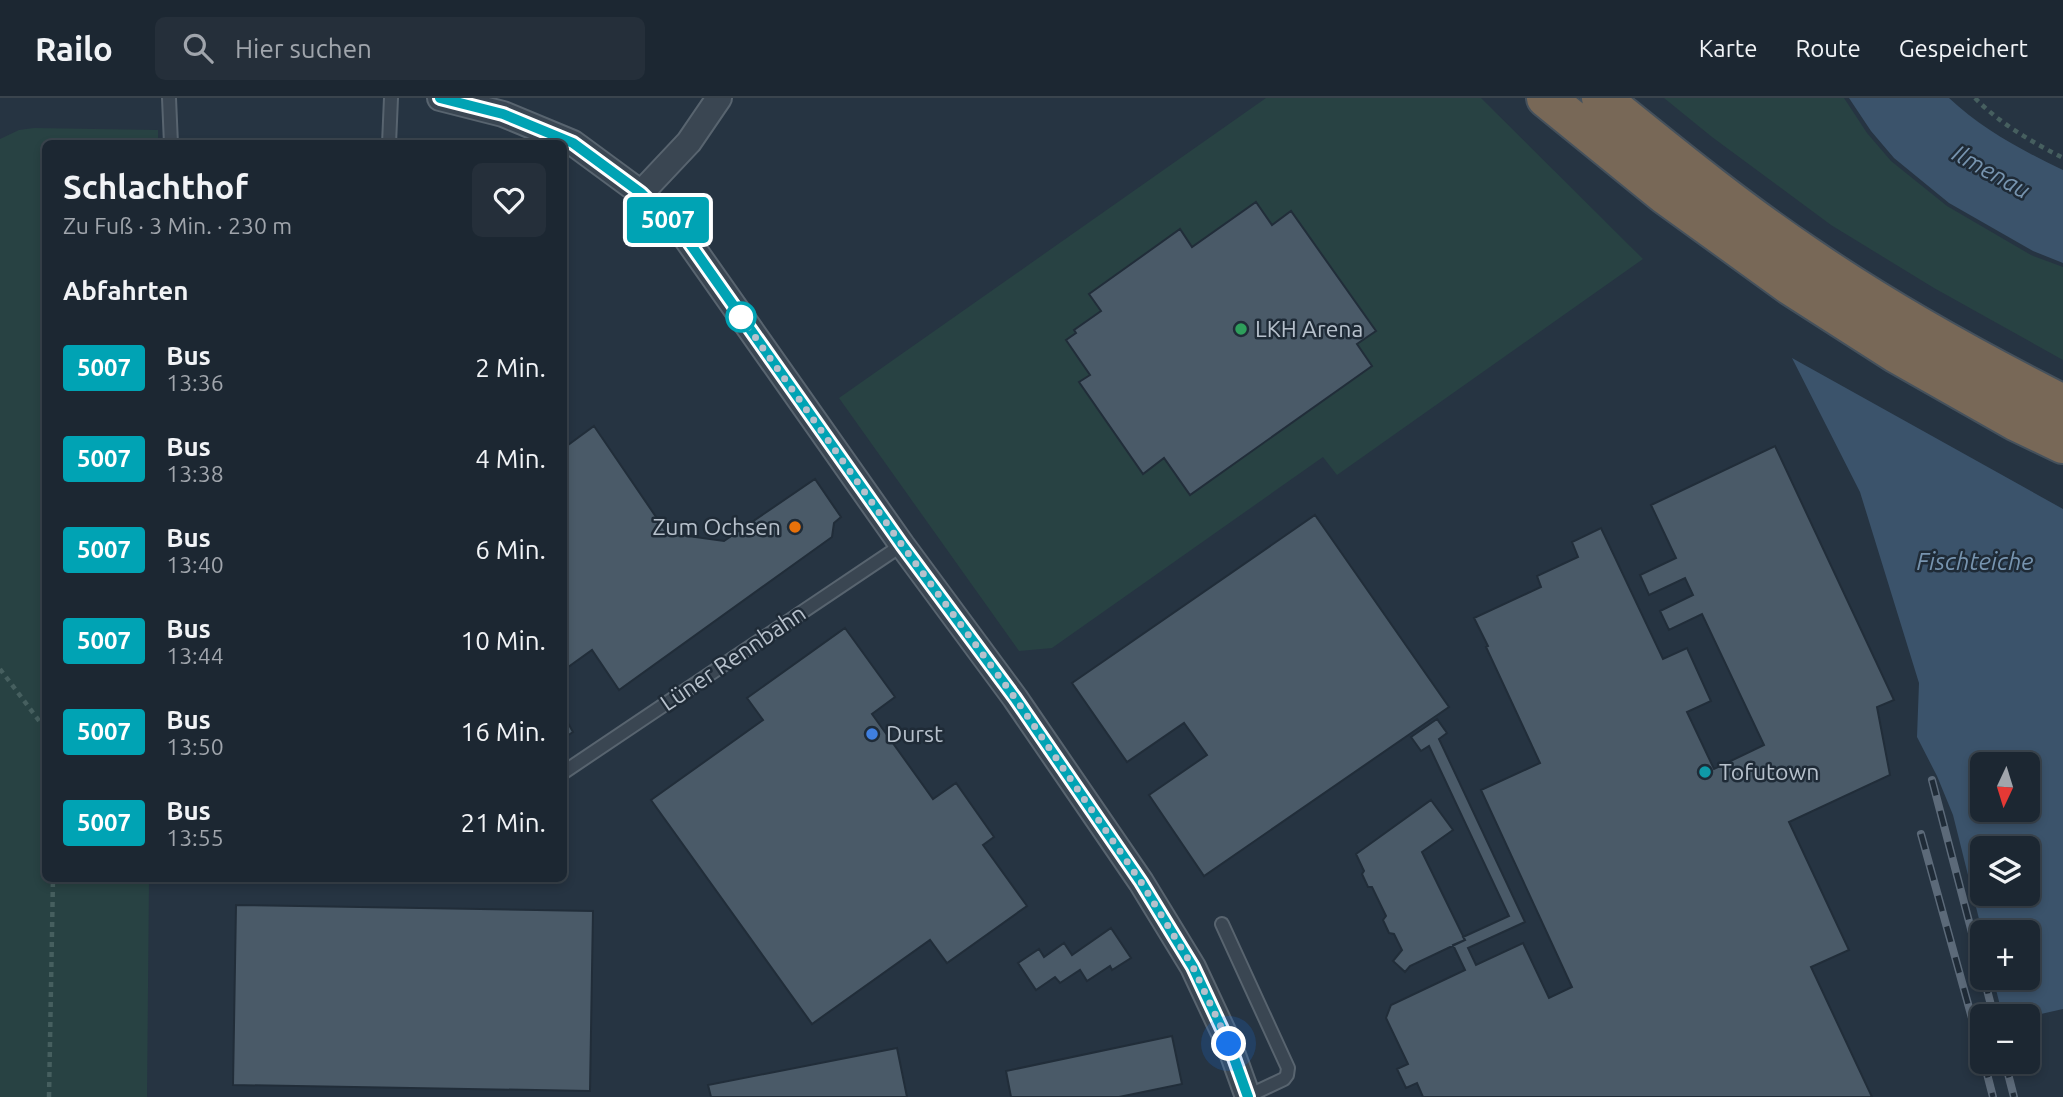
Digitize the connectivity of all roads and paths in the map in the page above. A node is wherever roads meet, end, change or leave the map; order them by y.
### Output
1 (169, 98) edge
2 (391, 98) edge
3 (440, 98) edge
4 (719, 98) edge
5 (1546, 98) edge
6 (1601, 98) edge
7 (1975, 98) edge
8 (171, 140) edge
9 (389, 140) edge
10 (566, 140) edge
11 (567, 141) edge
12 (2063, 158) edge
13 (641, 193) junction
14 (2063, 404) edge
15 (2063, 444) edge
16 (902, 545) junction
17 (0, 669) edge
18 (42, 725) edge
19 (567, 770) edge
20 (53, 882) edge
21 (1222, 924) dead end
22 (1248, 1096) edge
23 (49, 1097) edge

1 - 8 lane
2 - 9 lane
3 - 10 street
4 - 13 street
5 - 15 highway
6 - 14 highway
7 - 12 path
11 - 13 street
13 - 16 street
16 - 19 lane, Lüner Rennbahn
16 - 22 street
17 - 18 path
20 - 23 path
21 - 22 lane

